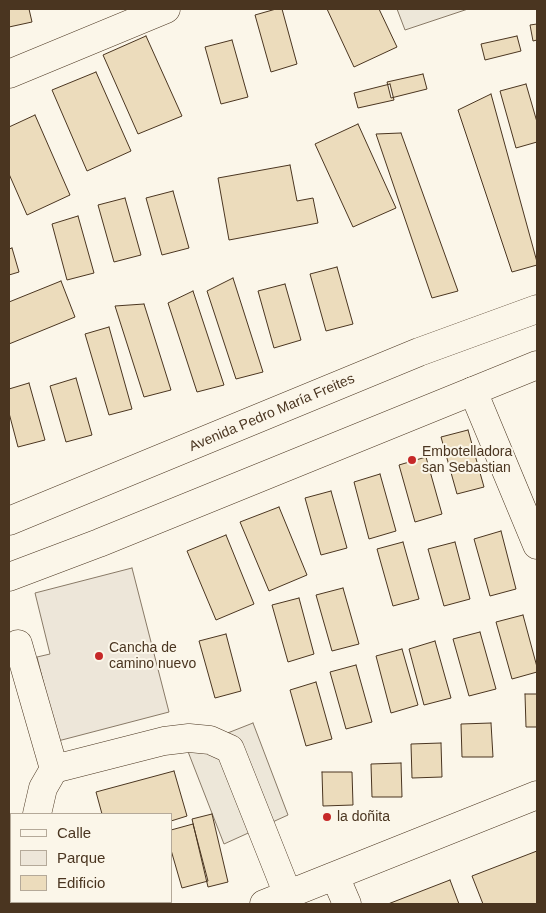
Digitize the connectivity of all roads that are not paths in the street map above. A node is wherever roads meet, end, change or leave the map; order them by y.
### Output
1 (165, 9) edge
2 (9, 74) edge
3 (537, 308) edge
4 (537, 365) edge
5 (473, 391) junction
6 (9, 521) edge
7 (537, 545) edge
8 (9, 577) edge
9 (18, 644) dead end
10 (54, 769) junction
11 (537, 795) edge
12 (37, 813) edge
13 (335, 876) junction
14 (276, 899) edge
15 (347, 904) edge

1 - 2 street
3 - 6 street, Avenida Pedro María Freites
4 - 5 street
5 - 7 street
5 - 8 street
9 - 10 street
10 - 12 street
10 - 14 street
11 - 13 street
13 - 14 street
13 - 15 street

